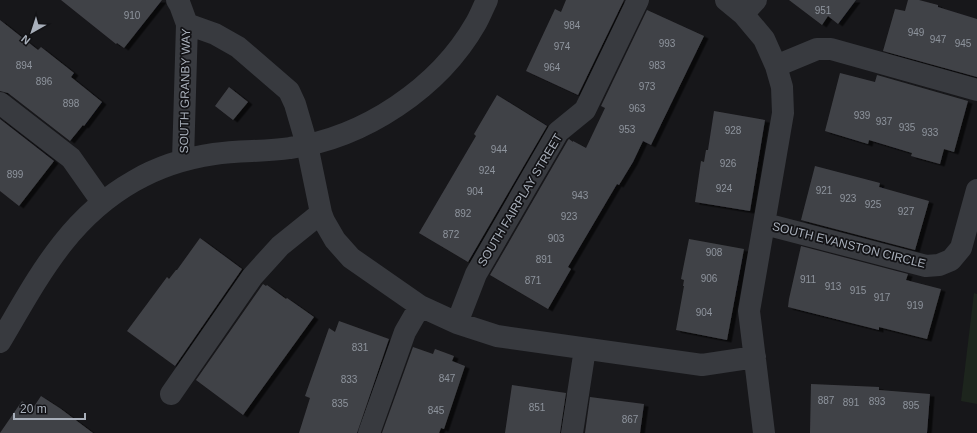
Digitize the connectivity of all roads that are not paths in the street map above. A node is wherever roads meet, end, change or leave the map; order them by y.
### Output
1 (177, 0) edge
2 (487, 0) edge
3 (638, 0) edge
4 (726, 0) edge
5 (750, 7) edge
6 (187, 24) junction
7 (776, 66) junction
8 (977, 90) edge
9 (0, 103) edge
10 (307, 145) junction
11 (184, 160) junction
12 (977, 190) edge
13 (102, 202) junction
14 (321, 213) junction
15 (765, 224) junction
16 (420, 306) junction
17 (457, 323) junction
18 (2, 334) edge
19 (585, 349) junction
20 (755, 358) junction
21 (171, 394) dead end
22 (369, 433) edge
23 (572, 433) edge
24 (764, 433) edge

1 - 6 street, SOUTH GRANBY WAY
2 - 10 street
3 - 17 street, SOUTH FAIRPLAY STREET
4 - 5 street, SOUTH EVANSTON CIRCLE
5 - 7 street, SOUTH EVANSTON CIRCLE
6 - 10 street
6 - 11 street, SOUTH GRANBY WAY
7 - 8 street
7 - 15 street, SOUTH EVANSTON CIRCLE
9 - 13 street
10 - 11 street
10 - 14 street
11 - 13 street
12 - 15 street, SOUTH EVANSTON CIRCLE
13 - 18 street
14 - 16 street
14 - 21 street
15 - 20 street, SOUTH EVANSTON CIRCLE
16 - 17 street
16 - 22 street
17 - 19 street
19 - 20 street
19 - 23 street
20 - 24 street, SOUTH EVANSTON CIRCLE

